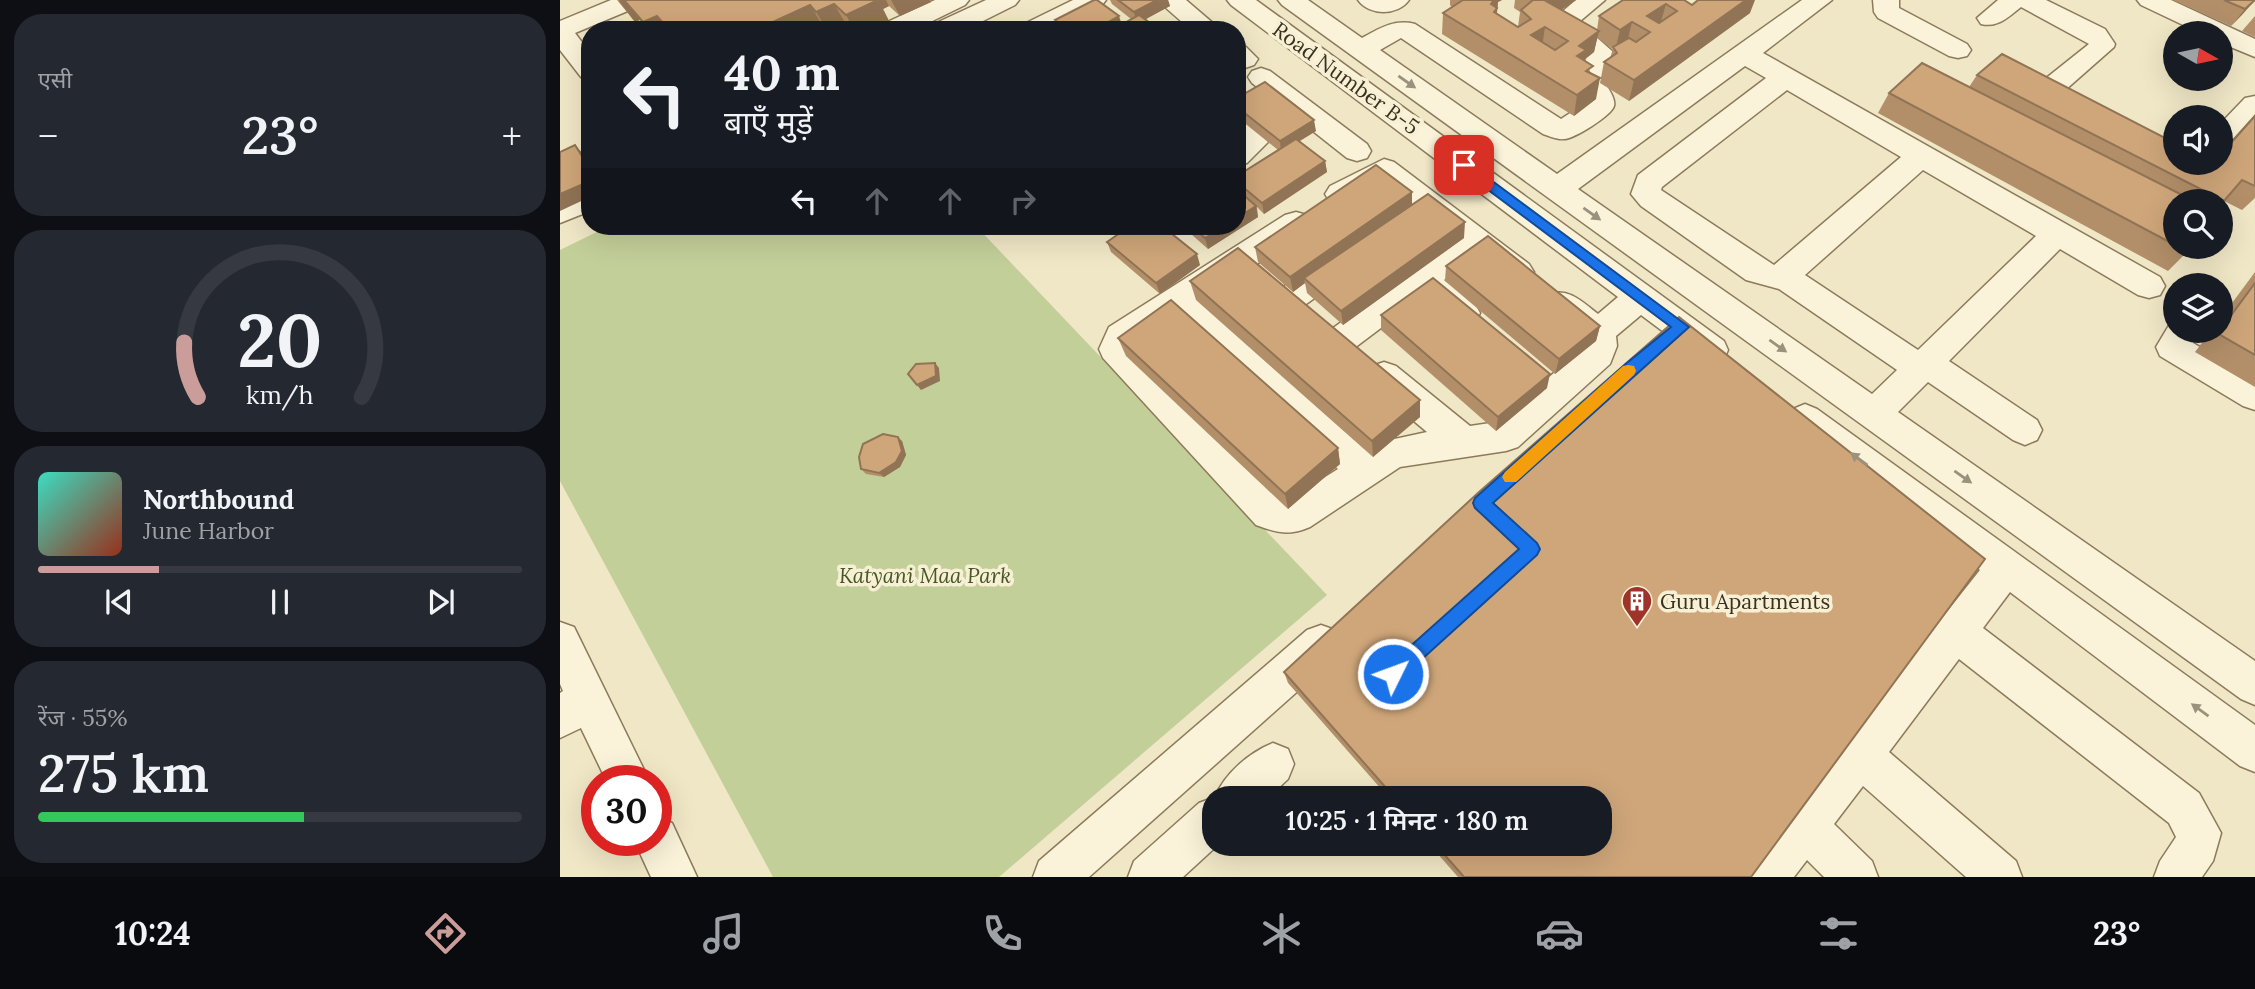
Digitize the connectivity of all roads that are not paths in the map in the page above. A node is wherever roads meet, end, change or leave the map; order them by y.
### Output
1 (633, 0) edge
2 (957, 0) edge
3 (1006, 0) edge
4 (1093, 0) edge
5 (1170, 0) edge
6 (1240, 0) edge
7 (1291, 0) edge
8 (1371, 0) edge
9 (1395, 0) edge
10 (1592, 0) edge
11 (1819, 0) edge
12 (1886, 0) edge
13 (2015, 0) edge
14 (2026, 0) edge
15 (2150, 0) edge
16 (1771, 5) dead end
17 (1990, 18) dead end
18 (606, 21) edge
19 (912, 21) edge
20 (962, 21) edge
21 (1051, 21) edge
22 (1197, 21) edge
23 (581, 27) edge
24 (560, 31) edge
25 (2255, 49) edge
26 (1308, 50) junction
27 (1361, 50) junction
28 (1958, 50) dead end
29 (1744, 54) junction
30 (581, 59) edge
31 (1246, 70) edge
32 (1246, 71) edge
33 (1786, 78) junction
34 (2045, 92) edge
35 (1601, 103) junction
36 (2255, 105) edge
37 (2233, 127) edge
38 (1246, 134) edge
39 (1246, 149) edge
40 (1357, 150) dead end
41 (1921, 156) junction
42 (1558, 189) junction
43 (581, 202) edge
44 (560, 212) edge
45 (2057, 234) junction
46 (1476, 240) junction
47 (1371, 243) edge
48 (1783, 276) junction
49 (1422, 280) junction
50 (2149, 286) dead end
51 (1291, 299) junction
52 (1177, 301) junction
53 (1659, 310) junction
54 (1486, 330) edge
55 (1599, 332) junction
56 (2175, 343) edge
57 (1924, 367) junction
58 (1736, 368) edge
59 (2255, 396) edge
60 (1780, 400) edge
61 (1874, 415) junction
62 (2025, 430) dead end
63 (1465, 443) junction
64 (1522, 467) edge
65 (1364, 470) junction
66 (2006, 567) junction
67 (1343, 624) edge
68 (1955, 631) junction
69 (560, 641) edge
70 (2255, 685) edge
71 (574, 708) edge
72 (2255, 751) edge
73 (1860, 755) junction
74 (1273, 764) dead end
75 (617, 765) edge
76 (1249, 786) edge
77 (1805, 827) junction
78 (1202, 829) edge
79 (664, 856) edge
80 (674, 877) edge
81 (1055, 877) edge
82 (1150, 877) edge
83 (1766, 877) edge
84 (1856, 877) edge
85 (2000, 877) edge
86 (2176, 877) edge

1 - 18 street
2 - 19 street
3 - 20 street
4 - 21 street
5 - 22 street
6 - 26 street, Road Number B-5
7 - 27 street
8 - 9 street
10 - 35 street
11 - 29 street
12 - 28 street
13 - 17 street
14 - 34 street
15 - 25 street
16 - 35 street
23 - 24 street
24 - 30 street
26 - 31 street
26 - 53 street, Road Number B-5
27 - 35 street
27 -> 42 street
29 - 33 street
29 - 42 street
32 - 40 street
33 - 41 street
33 - 48 street
36 - 37 street
38 - 39 street
41 - 45 street
41 - 48 street
42 -> 61 street
43 - 44 street
45 - 50 street
45 - 57 street
46 - 49 street
46 - 51 street
46 - 55 street
47 - 51 street
48 - 57 street
49 - 51 street
49 - 54 street
51 - 52 street
51 - 63 street
52 - 65 street
52 - 65 street
53 - 55 street
53 - 58 street, Road Number B-5
53 - 64 street
55 - 63 street
56 - 59 street
57 - 61 street
57 - 62 street
66 -> 60 street
61 -> 70 street
63 - 65 street
66 - 68 street
72 -> 66 street
67 - 81 street
68 - 73 street
68 - 86 street
69 - 71 street
71 - 75 street
73 - 77 street
73 - 85 street
74 - 76 street
77 - 83 street
77 - 84 street
78 - 82 street
79 - 80 street

